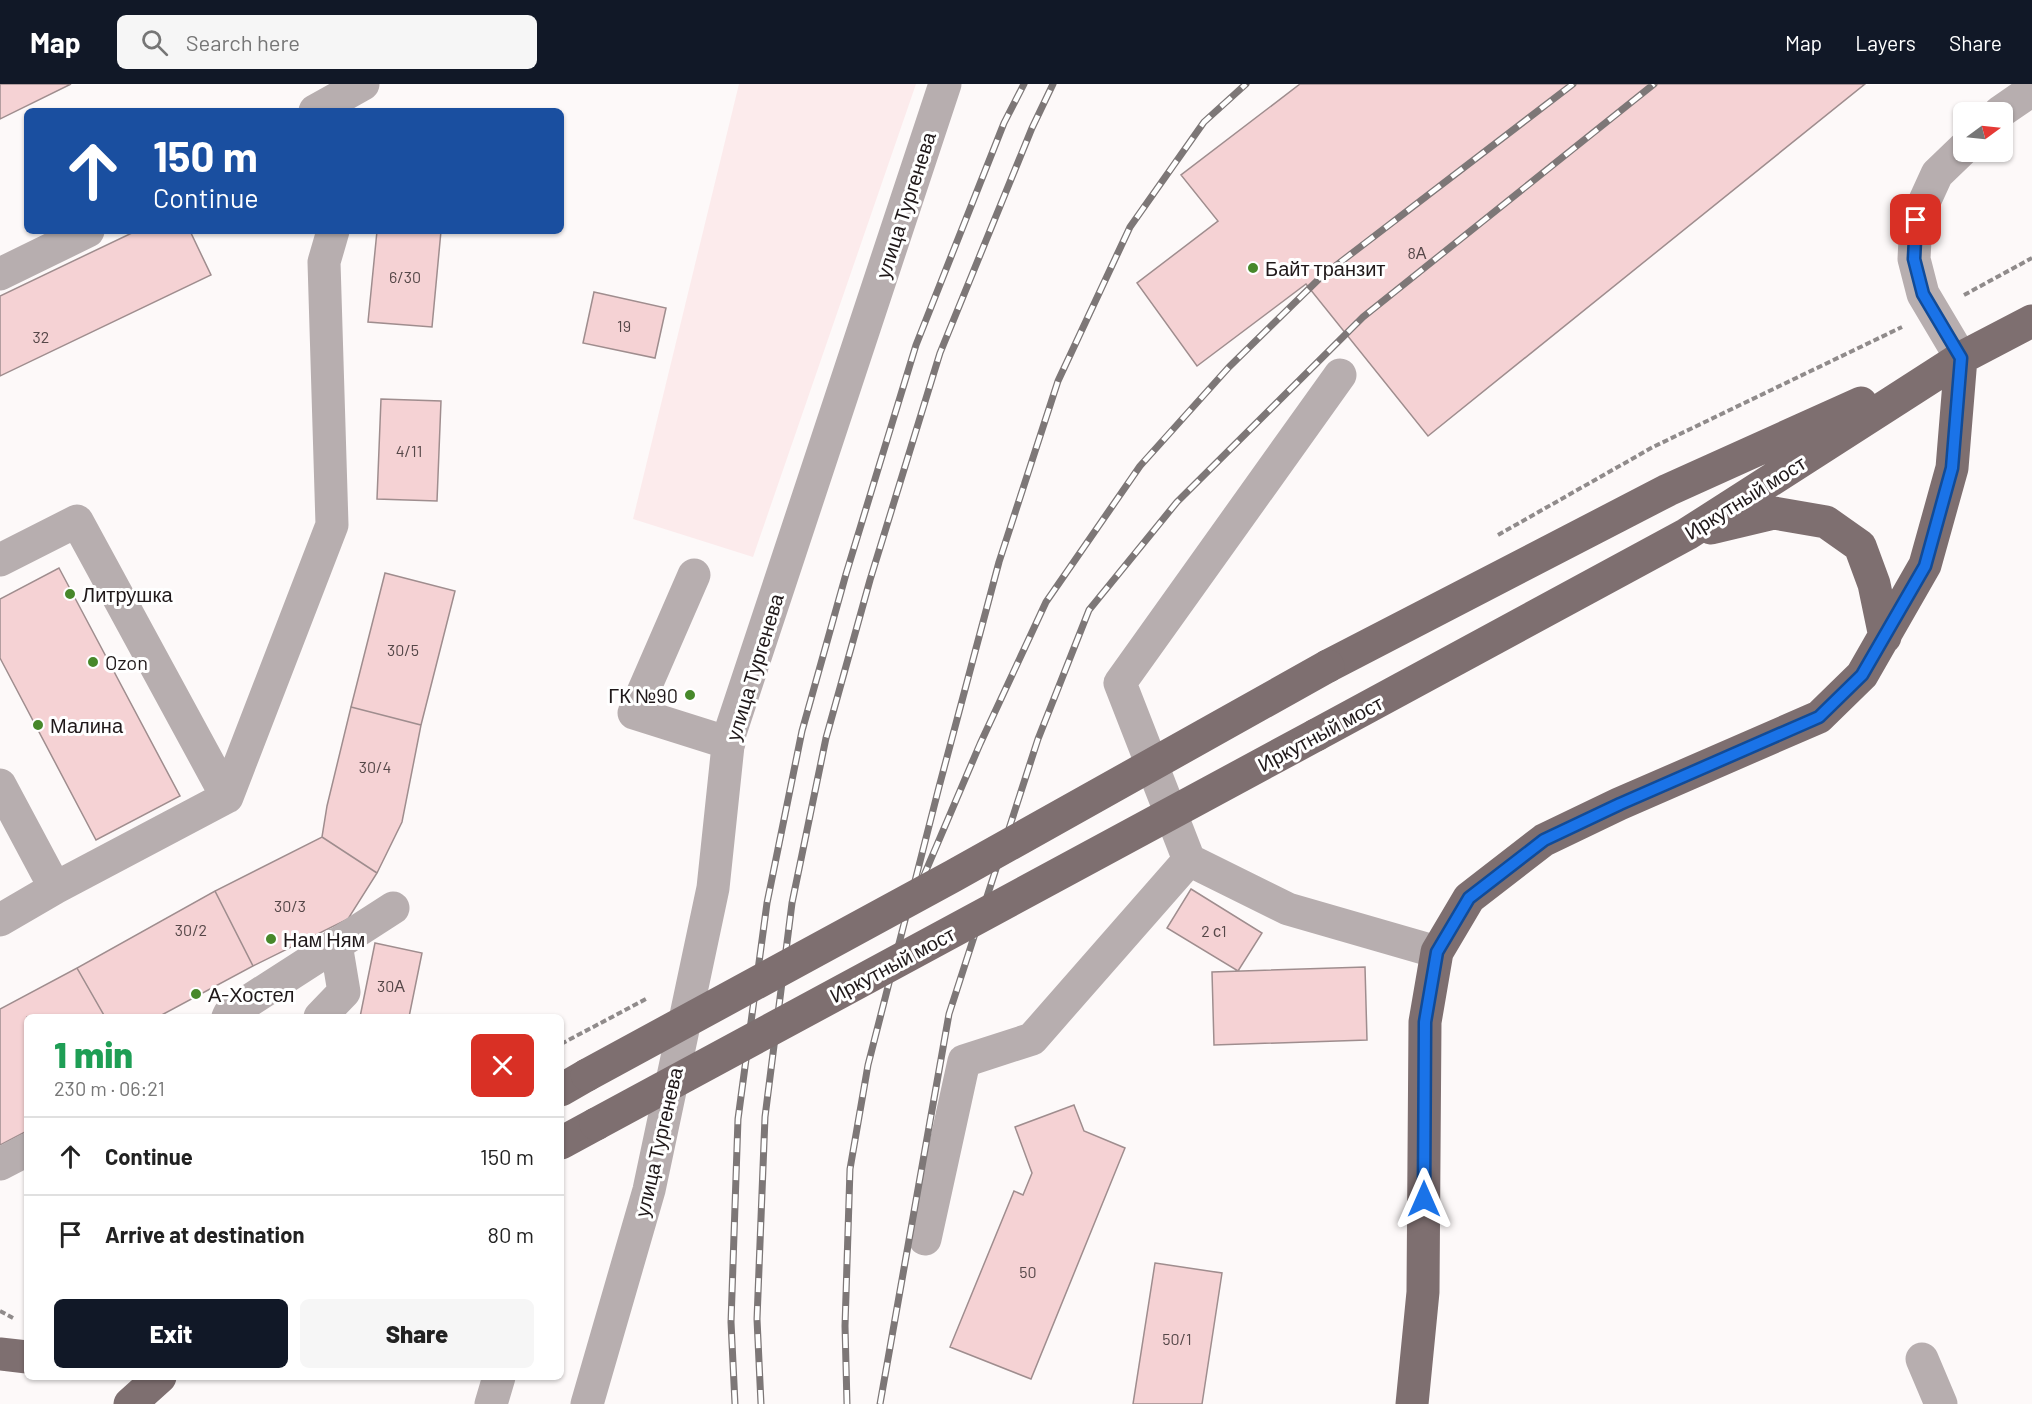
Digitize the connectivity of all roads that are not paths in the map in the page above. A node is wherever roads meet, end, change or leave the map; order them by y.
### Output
1 (363, 84) edge
2 (377, 84) edge
3 (945, 84) edge
4 (2032, 90) edge
5 (2013, 103) edge
6 (320, 108) edge
7 (370, 108) edge
8 (1953, 159) edge
9 (82, 234) edge
10 (332, 234) edge
11 (0, 274) edge
12 (2032, 321) edge
13 (1961, 358) junction
14 (1340, 375) dead end
15 (1687, 534) junction
16 (0, 560) edge
17 (694, 575) dead end
18 (1885, 636) junction
19 (729, 743) junction
20 (0, 785) edge
21 (227, 797) junction
22 (1189, 860) junction
23 (55, 888) junction
24 (393, 908) dead end
25 (0, 920) edge
26 (336, 944) junction
27 (1437, 952) junction
28 (230, 1014) edge
29 (323, 1014) edge
30 (574, 1083) edge
31 (564, 1141) edge
32 (24, 1152) edge
33 (0, 1164) edge
34 (925, 1239) dead end
35 (0, 1354) edge
36 (24, 1357) edge
37 (1922, 1359) dead end
38 (157, 1380) edge
39 (498, 1380) edge
40 (130, 1404) edge
41 (491, 1404) edge
42 (587, 1404) edge
43 (1412, 1404) edge
44 (1941, 1404) edge

1 - 6 street
2 - 7 street
3 - 19 street, улица Тургенева
4 - 5 street
8 - 13 street
9 - 11 street
10 - 21 street
12 - 13 main road, Иркутный мост
13 - 15 main road, Иркутный мост
13 - 18 main road
13 - 30 main road, bridge
14 - 22 street
15 - 18 main road
15 - 31 main road, Иркутный мост, bridge
16 - 21 street
17 - 19 street
18 - 27 main road
19 - 42 street, улица Тургенева
20 - 23 street
21 - 23 street
22 - 27 street
22 - 34 street
23 - 25 street
24 - 26 street
26 - 28 street
26 - 29 street
27 - 43 main road
32 - 33 street
35 - 36 main road
37 - 44 street
38 - 40 main road
39 - 41 street

